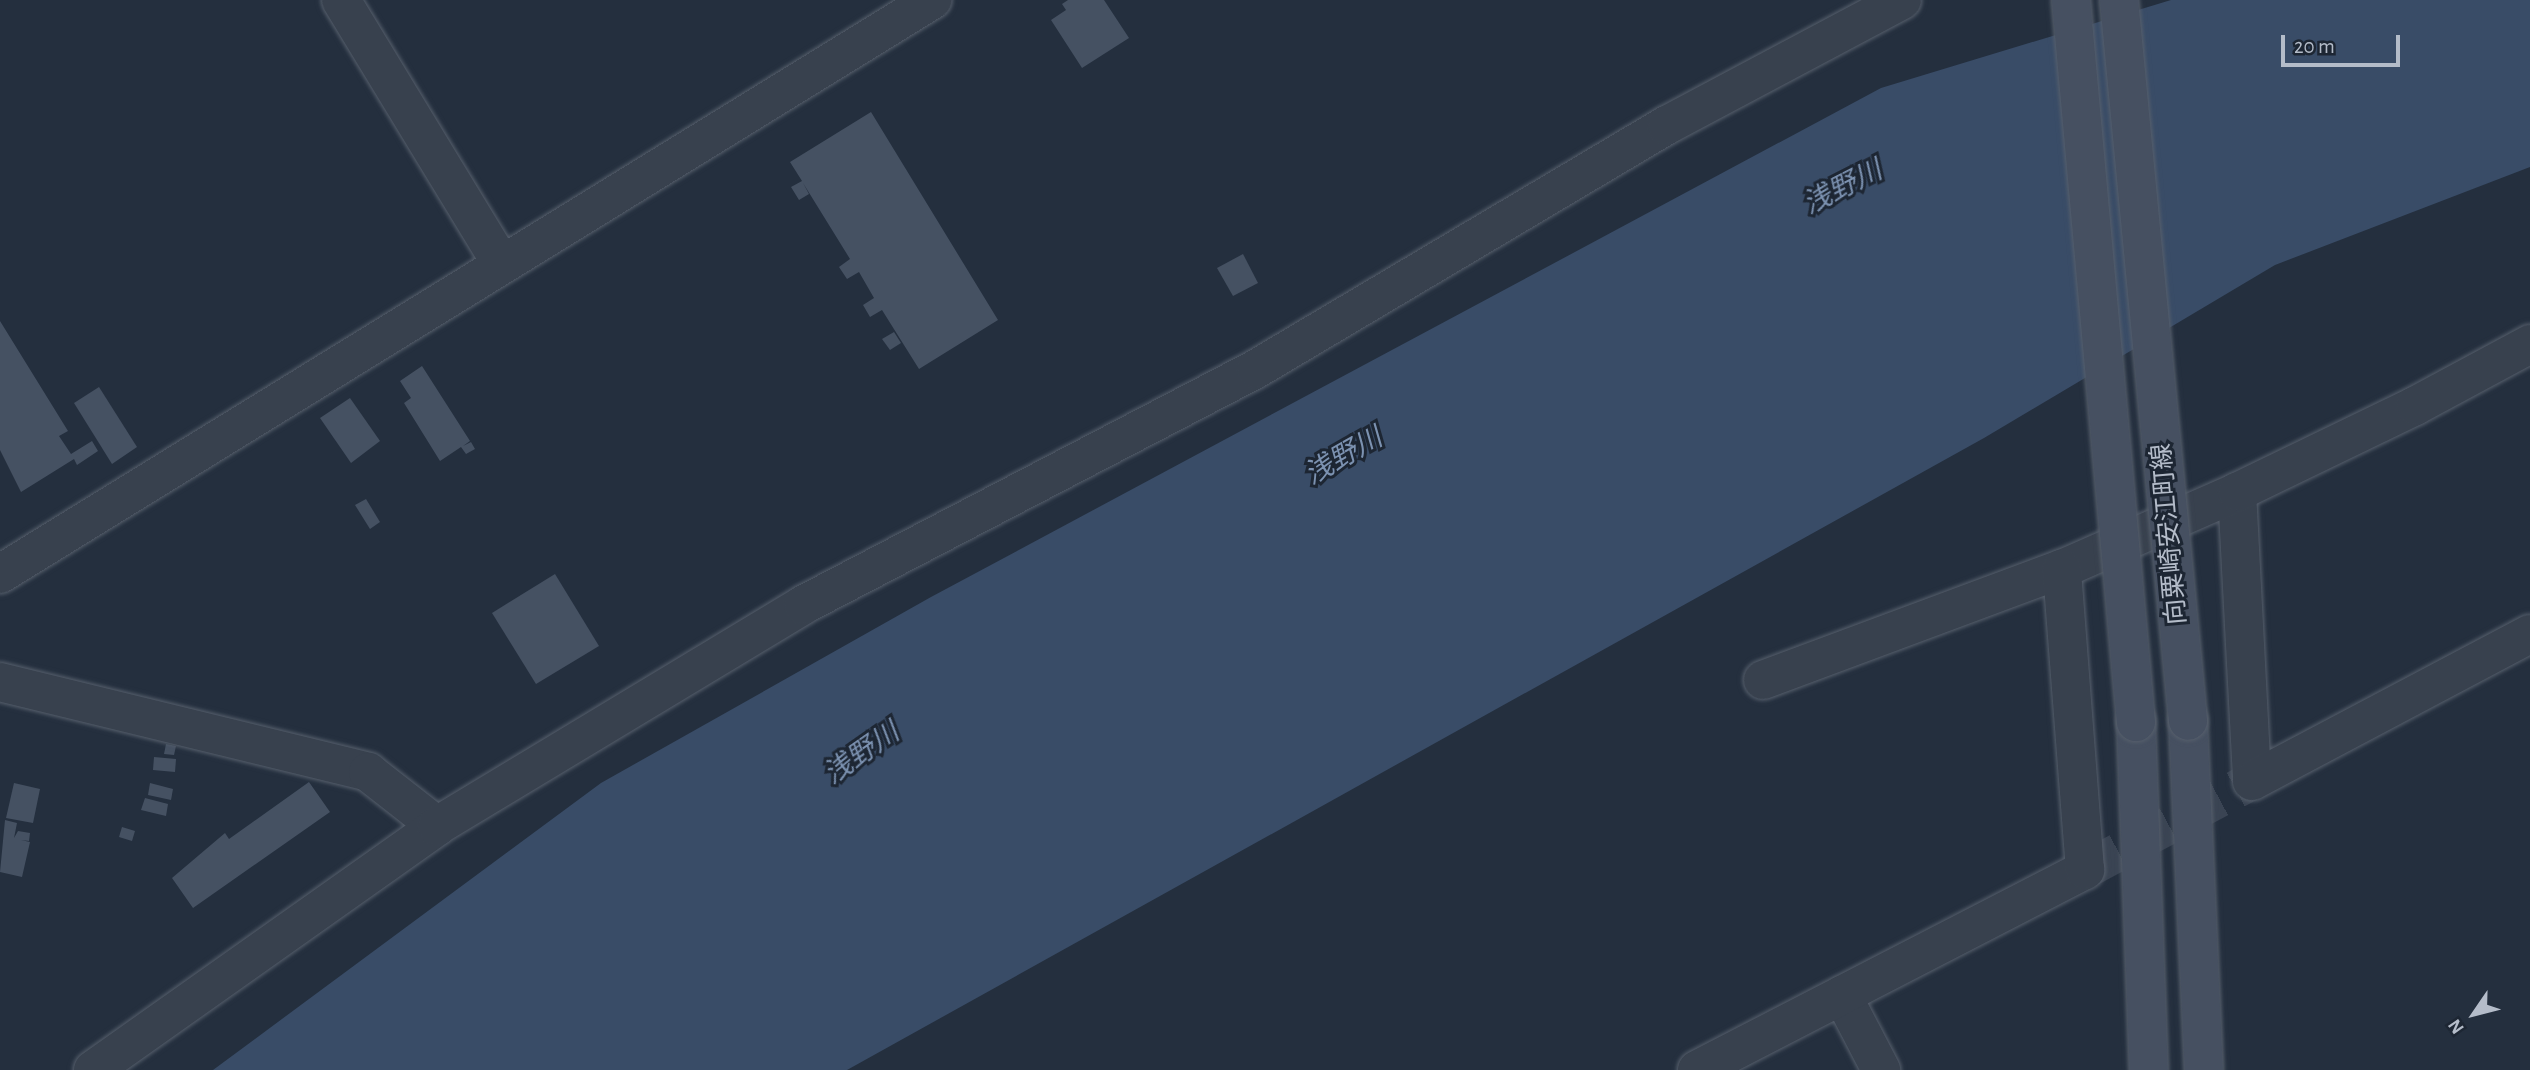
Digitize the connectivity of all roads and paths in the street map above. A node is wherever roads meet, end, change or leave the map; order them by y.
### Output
1 (341, 0) edge
2 (932, 0) edge
3 (1902, 0) edge
4 (2071, 0) edge
5 (2119, 0) edge
6 (501, 263) junction
7 (2530, 344) edge
8 (2237, 492) junction
9 (2062, 569) junction
10 (0, 574) edge
11 (2530, 634) edge
12 (1763, 680) dead end
13 (0, 682) edge
14 (438, 826) junction
15 (1842, 995) junction
16 (93, 1070) edge
17 (1697, 1070) edge
18 (1881, 1070) edge
19 (2149, 1070) edge
20 (2204, 1070) edge

1 - 6 street
2 - 6 street
3 - 14 street
4 - 19 main road, 向粟崎安江町線, bridge
5 - 20 main road, 向粟崎安江町線, bridge
6 - 10 street
7 - 8 street
8 - 9 street
8 - 11 street
9 - 12 street
9 - 15 street
13 - 14 street
14 - 16 street
15 - 17 street
15 - 18 street

